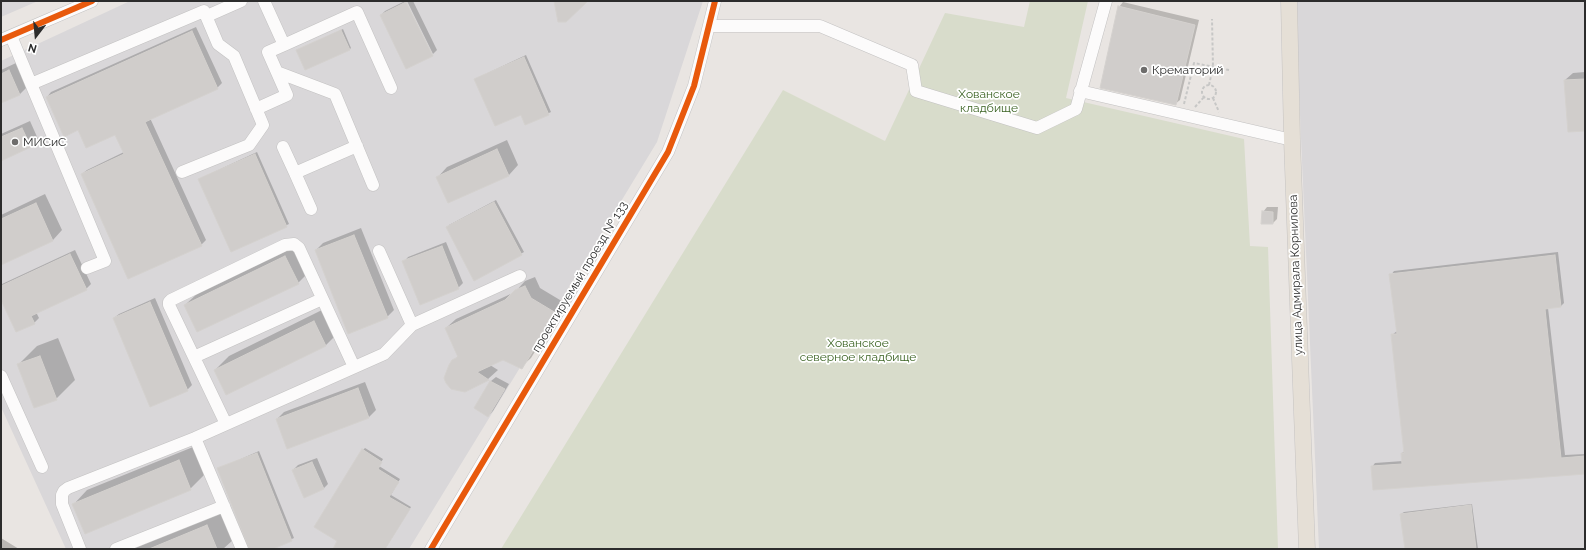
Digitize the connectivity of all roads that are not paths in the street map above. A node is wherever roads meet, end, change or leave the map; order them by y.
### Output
1 (92, 1) edge
2 (241, 1) edge
3 (264, 1) edge
4 (715, 1) edge
5 (1106, 1) edge
6 (1289, 1) edge
7 (207, 16) junction
8 (709, 26) junction
9 (6, 38) edge
10 (284, 45) junction
11 (277, 72) junction
12 (31, 84) junction
13 (391, 88) dead end
14 (1080, 91) junction
15 (256, 109) junction
16 (1292, 140) junction
17 (357, 146) junction
18 (283, 147) dead end
19 (182, 172) dead end
20 (295, 173) junction
21 (374, 185) dead end
22 (311, 209) dead end
23 (379, 251) dead end
24 (88, 268) dead end
25 (520, 276) dead end
26 (322, 299) junction
27 (412, 325) junction
28 (194, 357) junction
29 (354, 367) junction
30 (1, 376) edge
31 (226, 424) junction
32 (195, 438) junction
33 (42, 467) dead end
34 (224, 506) junction
35 (80, 549) edge
36 (116, 549) edge
37 (242, 549) edge
38 (431, 549) edge
39 (1306, 549) edge

1 - 9 street
2 - 7 street
3 - 10 street
4 - 8 street, проектируемый проезд № 133
5 - 14 street
6 - 16 main road, улица Адмирала Корнилова
7 - 12 street
7 - 15 street
8 - 14 street
8 - 38 street, проектируемый проезд № 133
9 - 12 street
10 - 11 street
10 - 13 street
11 - 15 street
11 - 17 street
12 - 24 street
14 - 16 street
15 - 19 street
16 - 39 main road, улица Адмирала Корнилова
17 - 20 street
17 - 21 street
18 - 20 street
20 - 22 street
23 - 27 street
25 - 27 street
26 - 28 street
26 - 28 street
26 - 29 street
27 - 29 street
28 - 31 street
29 - 31 street
30 - 33 street
31 - 32 street
32 - 34 street
32 - 35 street
34 - 36 street
34 - 37 street

